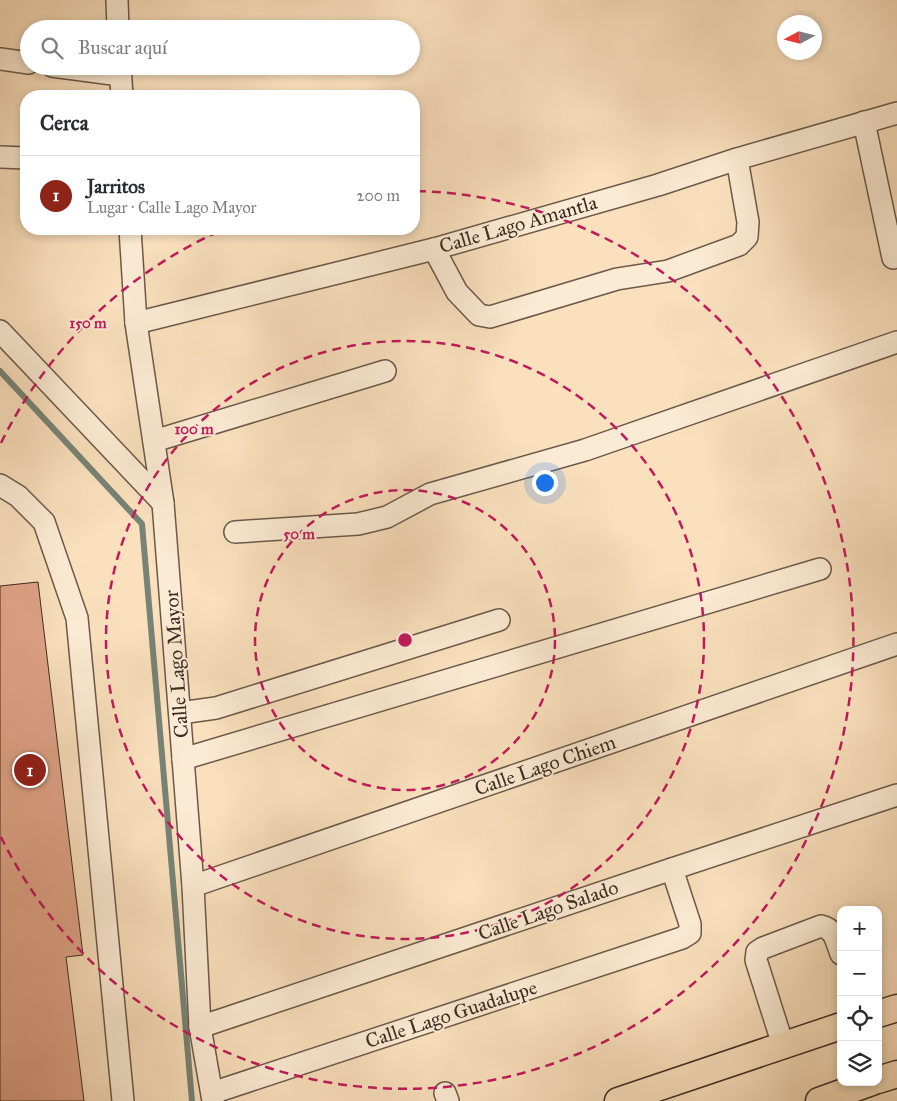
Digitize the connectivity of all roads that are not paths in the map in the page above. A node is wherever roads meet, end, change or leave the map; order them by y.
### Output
1 (117, 0) edge
2 (118, 20) edge
3 (0, 59) edge
4 (20, 62) edge
5 (100, 75) edge
6 (121, 79) edge
7 (897, 113) edge
8 (864, 122) junction
9 (737, 159) junction
10 (130, 235) edge
11 (434, 249) junction
12 (893, 258) dead end
13 (136, 324) junction
14 (0, 331) edge
15 (897, 342) edge
16 (385, 371) dead end
17 (154, 440) junction
18 (0, 485) edge
19 (163, 503) junction
20 (235, 532) dead end
21 (820, 569) dead end
22 (499, 620) dead end
23 (897, 644) edge
24 (180, 713) junction
25 (183, 759) junction
26 (897, 795) edge
27 (672, 869) junction
28 (193, 886) junction
29 (840, 951) edge
30 (897, 1008) edge
31 (882, 1013) edge
32 (200, 1027) junction
33 (837, 1027) edge
34 (783, 1045) junction
35 (897, 1074) edge
36 (882, 1079) edge
37 (861, 1086) edge
38 (212, 1097) edge
39 (123, 1101) edge
40 (618, 1101) edge
41 (819, 1101) edge

1 - 2 street
3 - 4 street
5 - 6 street
7 - 8 street, Calle Lago Amantla
8 - 9 street, Calle Lago Amantla
8 - 12 street
9 - 11 street, Calle Lago Amantla
9 - 11 street
10 - 13 street, Calle Lago Mayor
11 - 13 street, Calle Lago Amantla
13 - 17 street, Calle Lago Mayor
14 - 19 street
15 - 20 street
16 - 17 street
17 - 19 street, Calle Lago Mayor
18 - 39 street
19 - 24 street, Calle Lago Mayor
21 - 25 street
22 - 24 street
23 - 28 street, Calle Lago Chiem
24 - 25 street, Calle Lago Mayor
25 - 28 street, Calle Lago Mayor
26 - 27 street, Calle Lago Salado
27 - 32 street, Calle Lago Salado
27 - 38 street, Calle Lago Guadalupe
28 - 32 street, Calle Lago Mayor
29 - 34 street
30 - 31 main road
32 - 38 street, Calle Lago Mayor
33 - 34 main road
34 - 40 main road
35 - 36 main road
37 - 41 main road

